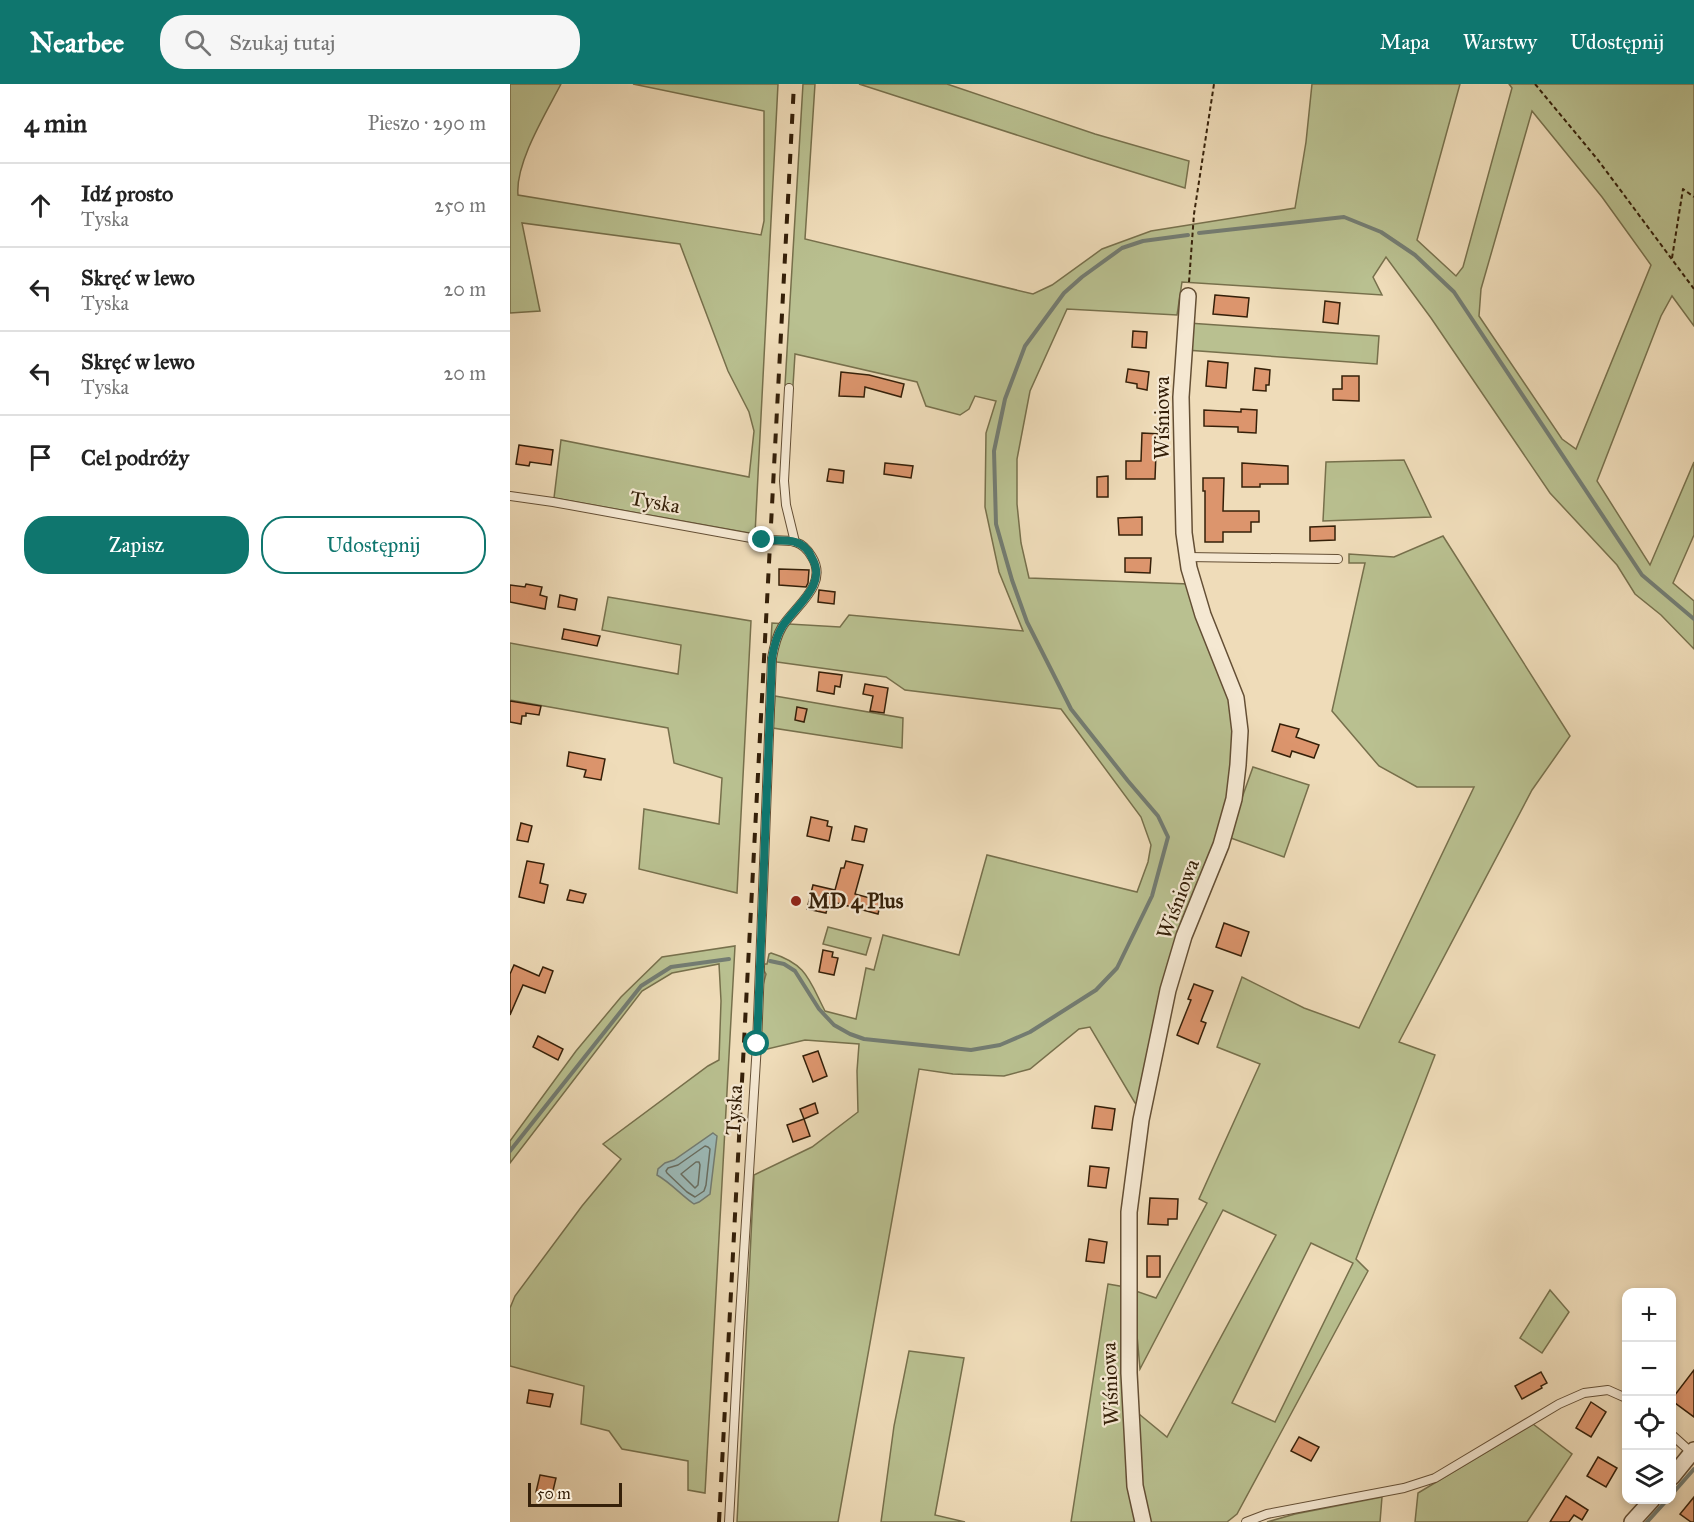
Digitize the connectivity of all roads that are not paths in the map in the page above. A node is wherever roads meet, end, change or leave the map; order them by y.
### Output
1 (1188, 296) road end
2 (789, 388) dead end
3 (510, 496) edge
4 (795, 542) junction
5 (1187, 557) junction
6 (1338, 559) dead end
7 (1622, 1396) edge
8 (1676, 1439) edge
9 (1693, 1452) edge
10 (1676, 1471) edge
11 (1648, 1504) edge
12 (729, 1522) edge
13 (1143, 1522) edge
14 (1246, 1522) edge
15 (1632, 1522) edge

1 - 5 street, Wiśniowa
2 - 4 lane, Tyska
3 - 4 lane, Tyska
4 - 12 lane, Tyska
5 - 6 lane
5 - 13 street, Wiśniowa
7 - 14 lane
8 - 9 lane
9 - 10 street
11 - 15 street

